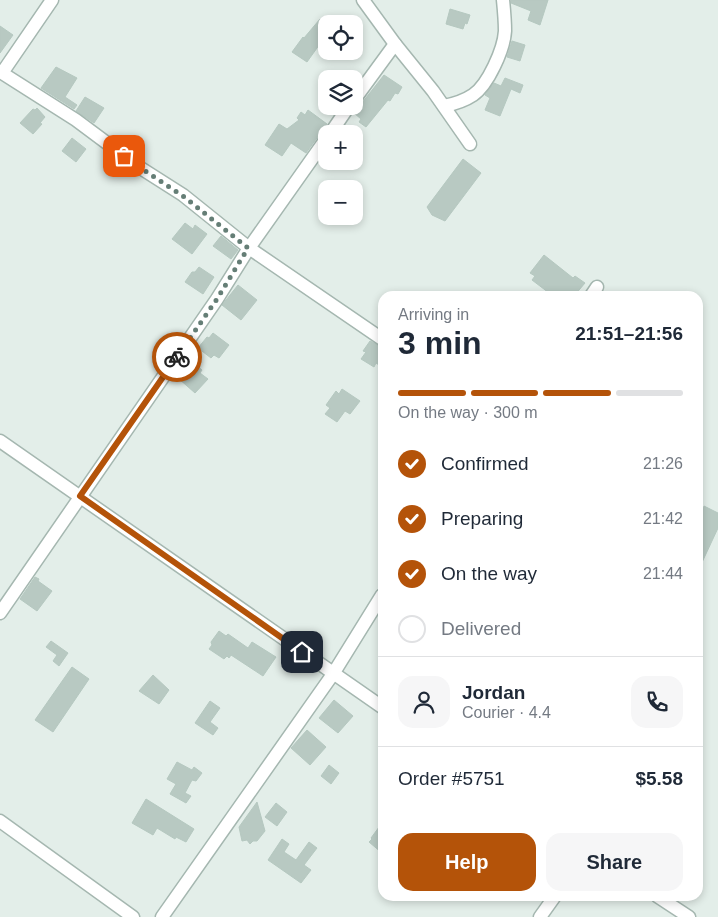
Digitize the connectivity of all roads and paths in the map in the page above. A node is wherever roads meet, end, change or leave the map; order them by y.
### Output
1 (52, 0) edge
2 (363, 0) edge
3 (503, 0) edge
4 (395, 44) junction
5 (1, 73) edge
6 (363, 88) edge
7 (444, 106) junction
8 (470, 144) dead end
9 (318, 150) edge
10 (248, 248) junction
11 (378, 336) edge
12 (0, 441) edge
13 (80, 496) junction
14 (378, 601) edge
15 (0, 614) edge
16 (333, 674) junction
17 (378, 704) edge
18 (0, 821) edge
19 (551, 901) edge
20 (665, 901) edge
21 (133, 917) edge
22 (162, 917) edge
23 (540, 917) edge
24 (689, 917) edge

1 - 5 street
2 - 4 street
3 - 7 street
4 - 6 street
4 - 7 street
5 - 10 street
7 - 8 street
9 - 10 street
10 - 11 street
10 - 13 street
12 - 13 street
13 - 15 street
13 - 16 street
14 - 16 street
16 - 17 street
16 - 22 street
18 - 21 street
19 - 23 street
20 - 24 street

